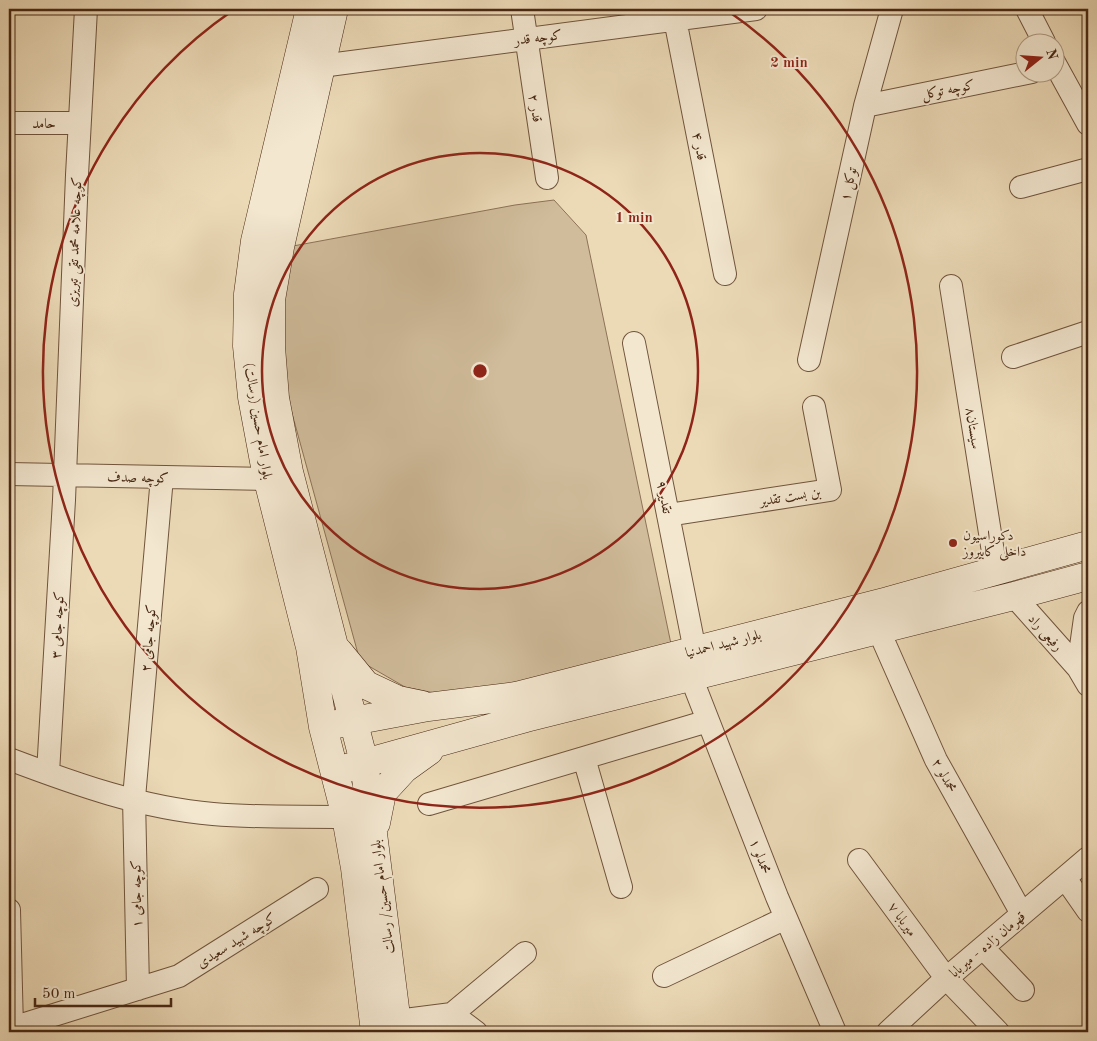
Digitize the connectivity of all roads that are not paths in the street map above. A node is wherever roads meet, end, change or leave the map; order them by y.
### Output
1 (86, 9) edge
2 (310, 9) edge
3 (334, 9) edge
4 (522, 9) edge
5 (756, 9) edge
6 (892, 9) edge
7 (1027, 9) edge
8 (674, 14) edge
9 (1039, 32) edge
10 (526, 39) junction
11 (321, 66) junction
12 (1014, 76) edge
13 (1064, 82) edge
14 (865, 106) junction
15 (79, 123) junction
16 (9, 124) edge
17 (1088, 124) edge
18 (1088, 169) edge
19 (547, 178) dead end
20 (1021, 187) dead end
21 (725, 274) dead end
22 (951, 286) dead end
23 (1088, 332) edge
24 (634, 342) dead end
25 (1013, 357) dead end
26 (810, 360) dead end
27 (814, 407) dead end
28 (9, 474) edge
29 (65, 476) junction
30 (162, 477) junction
31 (268, 479) junction
32 (668, 515) junction
33 (1088, 545) edge
34 (996, 571) junction
35 (1088, 576) edge
36 (1014, 596) junction
37 (1088, 612) edge
38 (879, 630) junction
39 (335, 648) junction
40 (695, 651) junction
41 (1083, 676) edge
42 (691, 677) junction
43 (428, 707) junction
44 (354, 720) junction
45 (708, 721) junction
46 (323, 727) junction
47 (440, 743) junction
48 (9, 758) edge
49 (584, 758) junction
50 (364, 762) junction
51 (335, 772) junction
52 (48, 774) junction
53 (134, 798) junction
54 (429, 804) dead end
55 (346, 817) junction
56 (374, 832) junction
57 (1088, 858) edge
58 (859, 860) dead end
59 (1065, 878) junction
60 (621, 886) dead end
61 (317, 889) dead end
62 (9, 910) edge
63 (1088, 911) edge
64 (1022, 914) junction
65 (786, 918) junction
66 (982, 948) junction
67 (525, 953) dead end
68 (664, 976) dead end
69 (946, 978) junction
70 (138, 989) junction
71 (1023, 990) dead end
72 (452, 1014) junction
73 (10, 1028) edge
74 (390, 1029) edge
75 (893, 1030) edge
76 (476, 1032) edge
77 (835, 1032) edge
78 (998, 1032) edge

1 - 15 street, کوچه علامه محمد تقی تبریزی
2 - 31 main road, بلوار امام حسین (رسالت)
3 - 11 main road, بلوار امام حسین (رسالت)
4 - 10 street, قدر ۲
5 - 8 street, کوچه قدر
6 - 14 street, توکل ۱
7 - 9 street
8 - 10 street, کوچه قدر
8 - 21 street, قدر ۴
10 - 11 street, کوچه قدر
10 - 19 street, قدر ۲
11 - 39 main road, بلوار امام حسین (رسالت)
12 - 14 street, کوچه توکل
13 - 17 street
14 - 26 street, توکل ۱
15 - 16 street, حامد
15 - 29 street, کوچه علامه محمد تقی تبریزی
18 - 20 street
22 - 34 street, سیستان۸
23 - 25 street
24 - 32 street, ۹ تقدیر
27 - 32 street, بن بست تقدیر
28 - 29 street, کوچه صدف
29 - 30 street, کوچه صدف
29 - 52 street, کوچه جامی ۳
30 - 31 street, کوچه صدف
30 - 53 street, کوچه جامی ۲
31 - 46 main road, بلوار امام حسین (رسالت)
32 - 40 street, ۹ تقدیر
33 - 34 main road, بلوار شهید احمدنیا
34 - 40 main road, بلوار شهید احمدنیا
35 - 36 main road, بلوار شهید احمدنیا
36 - 38 main road, بلوار شهید احمدنیا
36 - 41 street, رفیعی راد
37 - 41 street, رفیعی راد
38 - 42 main road, بلوار شهید احمدنیا
38 - 64 street, محمدلو ۲
39 - 43 main road
39 - 44 main road, بلوار امام حسین (رسالت)
40 - 43 main road, بلوار شهید احمدنیا
42 - 45 street, محمدلو ۱
42 - 47 main road, بلوار شهید احمدنیا
43 - 44 main road, بلوار شهید احمدنیا
44 - 46 main road, بلوار شهید احمدنیا
44 - 50 main road, بلوار امام حسین (رسالت)
45 - 49 street
45 - 65 street, محمدلو ۱
46 - 51 main road, بلوار امام حسین (رسالت)
47 - 50 main road, بلوار شهید احمدنیا
47 - 56 main road
48 - 52 street
49 - 54 street
49 - 60 street
50 - 51 main road, بلوار شهید احمدنیا
50 - 56 main road, بلوار امام حسین/ رسالت
51 - 55 main road, بلوار امام حسین/ رسالت
52 - 53 street
53 - 55 street
53 - 70 street, کوچه جامی ۱
55 - 74 main road, بلوار امام حسین/ رسالت
56 - 74 main road, بلوار امام حسین/ رسالت
57 - 59 street, قهرمان زاده - میربابا
58 - 69 street, میربابا ۷
59 - 63 street
59 - 64 street, قهرمان زاده - میربابا
61 - 70 street, کوچه شهید سعیدی
62 - 73 street
64 - 66 street, قهرمان زاده - میربابا
65 - 68 street
65 - 77 street, محمدلو ۱
66 - 69 street, قهرمان زاده - میربابا
66 - 71 street
67 - 72 street
69 - 75 street, قهرمان زاده - میربابا
69 - 78 street, میربابا ۷
70 - 73 street, کوچه شهید سعیدی
72 - 74 street
72 - 76 street

